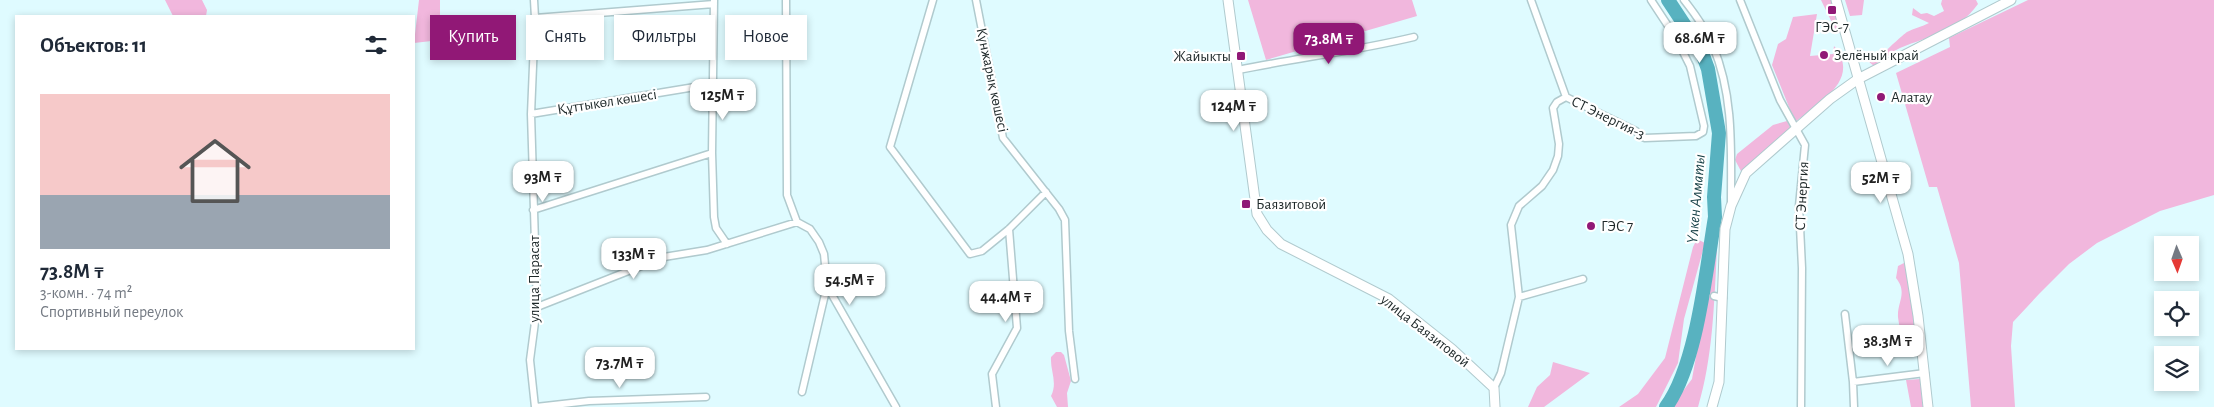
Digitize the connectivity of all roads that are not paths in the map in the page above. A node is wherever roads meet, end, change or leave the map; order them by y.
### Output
1 (534, 0) edge
2 (786, 0) edge
3 (933, 0) edge
4 (976, 0) edge
5 (1228, 0) edge
6 (1531, 0) edge
7 (1651, 0) edge
8 (1684, 0) edge
9 (1740, 0) edge
10 (1836, 0) edge
11 (2011, 0) edge
12 (714, 2) edge
13 (535, 15) edge
14 (569, 15) edge
15 (1414, 37) dead end
16 (533, 60) edge
17 (1238, 70) junction
18 (1858, 79) junction
19 (712, 84) junction
20 (1566, 97) junction
21 (531, 114) junction
22 (1795, 128) junction
23 (712, 153) junction
24 (1046, 192) junction
25 (1731, 206) junction
26 (533, 210) junction
27 (797, 222) junction
28 (1009, 229) junction
29 (727, 244) junction
30 (1583, 279) dead end
31 (827, 286) junction
32 (1519, 297) junction
33 (537, 307) junction
34 (1845, 314) dead end
35 (1925, 373) junction
36 (1075, 379) dead end
37 (1854, 382) junction
38 (1494, 388) junction
39 (802, 392) dead end
40 (706, 397) dead end
41 (535, 407) edge
42 (896, 407) edge
43 (996, 407) edge
44 (1495, 407) edge
45 (1712, 407) edge
46 (1801, 407) edge
47 (1854, 407) edge
48 (1928, 407) edge

1 - 13 street, улица Парасат
2 - 27 street
3 - 28 street
4 - 24 street, Күнжарық көшесі
5 - 17 street, улица Баязитовой
6 - 20 street
7 - 20 street, СТ Энергия-3
8 - 25 street
9 - 22 street, СТ Энергия
10 - 18 street
11 - 18 street
12 - 14 street
12 - 19 street
15 - 17 street
16 - 21 street, улица Парасат
17 - 38 street, улица Баязитовой
18 - 22 street
18 - 35 street
19 - 21 street, Құттыкөл көшесі
19 - 23 street
20 - 32 street, СТ Энергия-3
21 - 26 street, улица Парасат
22 - 25 street
22 - 46 street, СТ Энергия
23 - 26 street
23 - 29 street
24 - 28 street
24 - 36 street, Күнжарық көшесі
25 - 45 street
26 - 33 street, улица Парасат
27 - 29 street
27 - 31 street
28 - 43 street
29 - 33 street
30 - 32 street
31 - 39 street
31 - 42 street
32 - 38 street, СТ Энергия-3
33 - 41 street, улица Парасат
34 - 37 street
35 - 37 street
35 - 48 street
37 - 47 street
38 - 44 street
40 - 41 street

